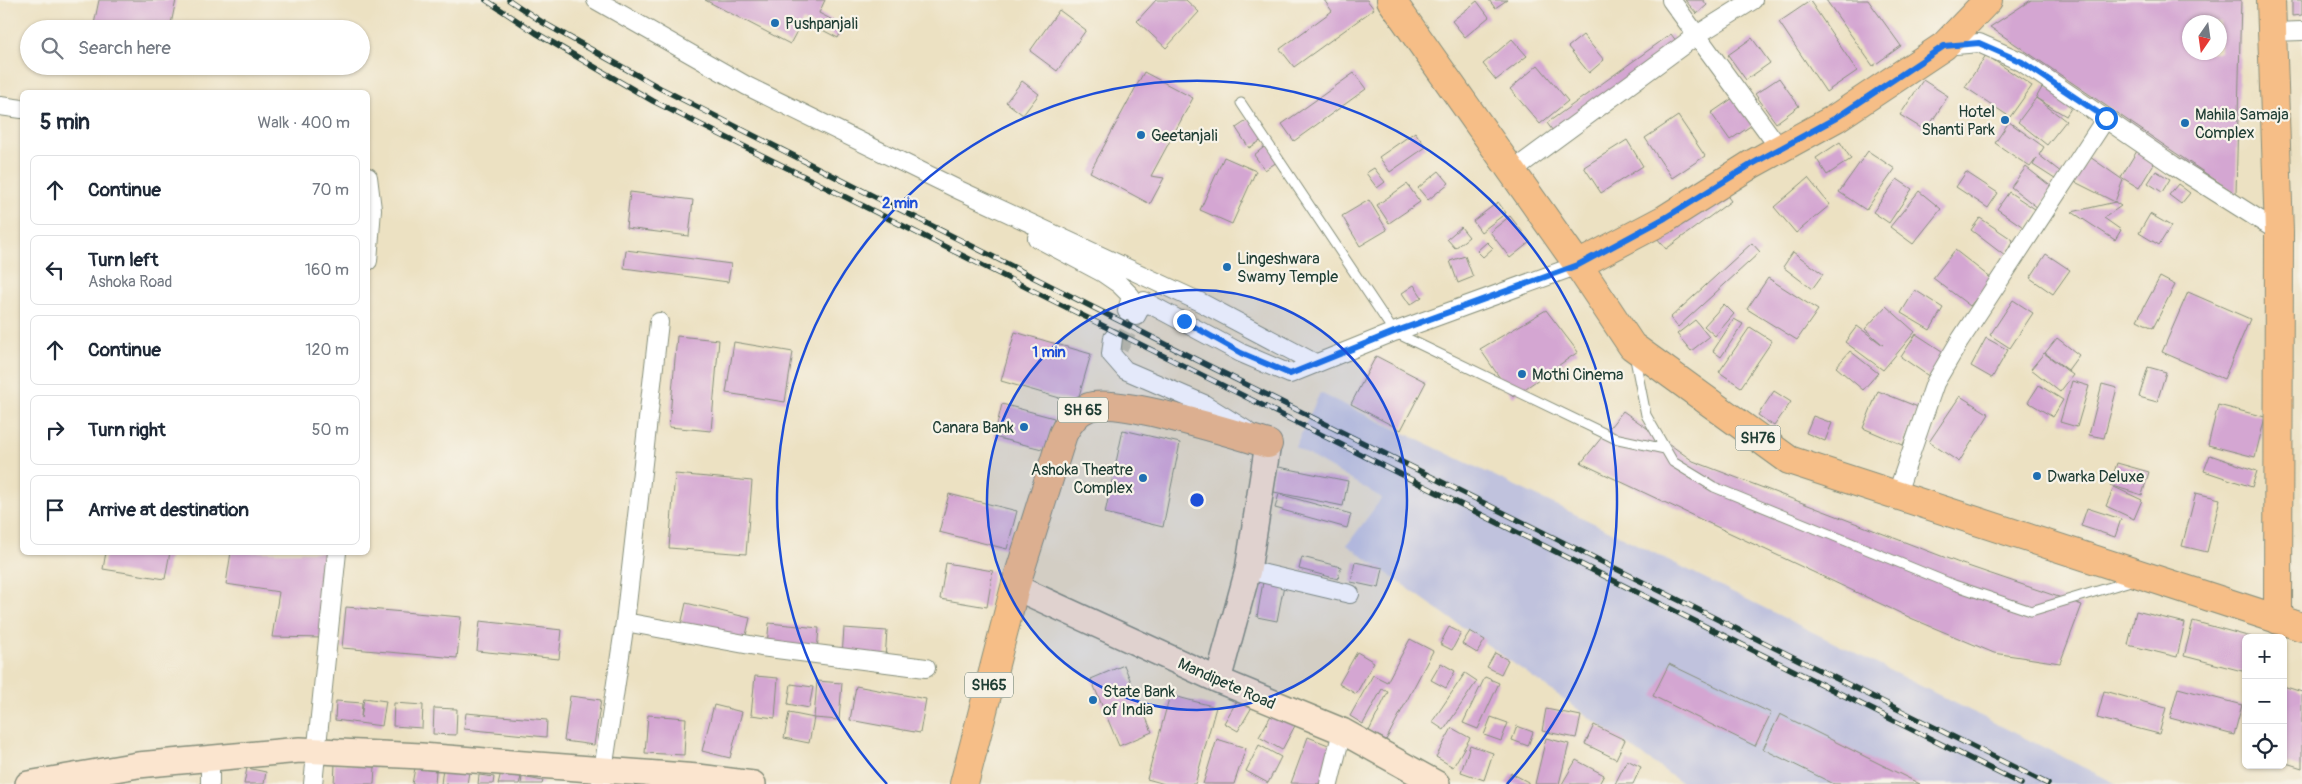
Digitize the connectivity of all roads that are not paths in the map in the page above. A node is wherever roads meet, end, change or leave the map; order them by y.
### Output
1 (596, 0) edge
2 (1391, 0) edge
3 (1671, 0) edge
4 (1753, 0) edge
5 (1988, 0) edge
6 (2271, 0) edge
7 (2272, 32) junction
8 (2302, 32) edge
9 (1697, 35) junction
10 (1944, 46) junction
11 (1241, 103) dead end
12 (0, 106) edge
13 (20, 109) edge
14 (2106, 118) junction
15 (1780, 149) junction
16 (1512, 171) junction
17 (370, 193) edge
18 (1037, 226) junction
19 (2279, 232) junction
20 (370, 235) edge
21 (1578, 265) junction
22 (659, 322) dead end
23 (1394, 332) junction
24 (1116, 343) tunnel mouth
25 (1632, 346) junction
26 (1315, 363) junction
27 (1266, 443) junction
28 (1665, 449) junction
29 (1896, 496) junction
30 (337, 555) edge
31 (1248, 570) junction
32 (2144, 578) junction
33 (1015, 587) junction
34 (1350, 594) dead end
35 (625, 622) junction
36 (2290, 624) edge
37 (926, 668) dead end
38 (1218, 680) junction
39 (1342, 731) junction
40 (316, 751) junction
41 (210, 759) junction
42 (603, 777) edge
43 (28, 784) edge
44 (210, 784) edge
45 (314, 784) edge
46 (752, 784) edge
47 (964, 784) edge
48 (1329, 784) edge
49 (1437, 784) edge

1 - 18 street
2 - 16 main road, SH76
3 - 9 street
4 - 9 street
5 - 10 main road
6 - 7 main road
7 - 8 street
7 - 19 main road
9 - 15 street
9 - 16 street
10 - 14 street
10 - 15 main road
11 - 23 lane
12 - 13 street
14 - 19 street
14 - 29 street
15 - 21 main road
16 - 21 main road, SH76
17 - 20 street
18 - 26 street
18 - 26 street
19 - 36 main road
21 - 23 street
21 - 25 main road, SH76
22 - 35 street
23 - 26 street
23 - 28 lane
24 - 27 street
25 - 28 lane
25 - 29 main road, SH76
27 - 31 street
27 - 33 main road, SH 65
28 - 32 lane
29 - 32 main road, SH76
30 - 40 street
31 - 34 street
31 - 38 street
32 - 36 main road, SH76
33 - 38 street, Mandipete Road
33 - 47 main road, SH65
35 - 37 street
35 - 42 street
38 - 39 street, Mandipete Road
39 - 48 street
39 - 49 street, Mandipete Road
40 - 41 street
40 - 42 street
40 - 45 street
41 - 43 street
41 - 44 street
42 - 46 street

